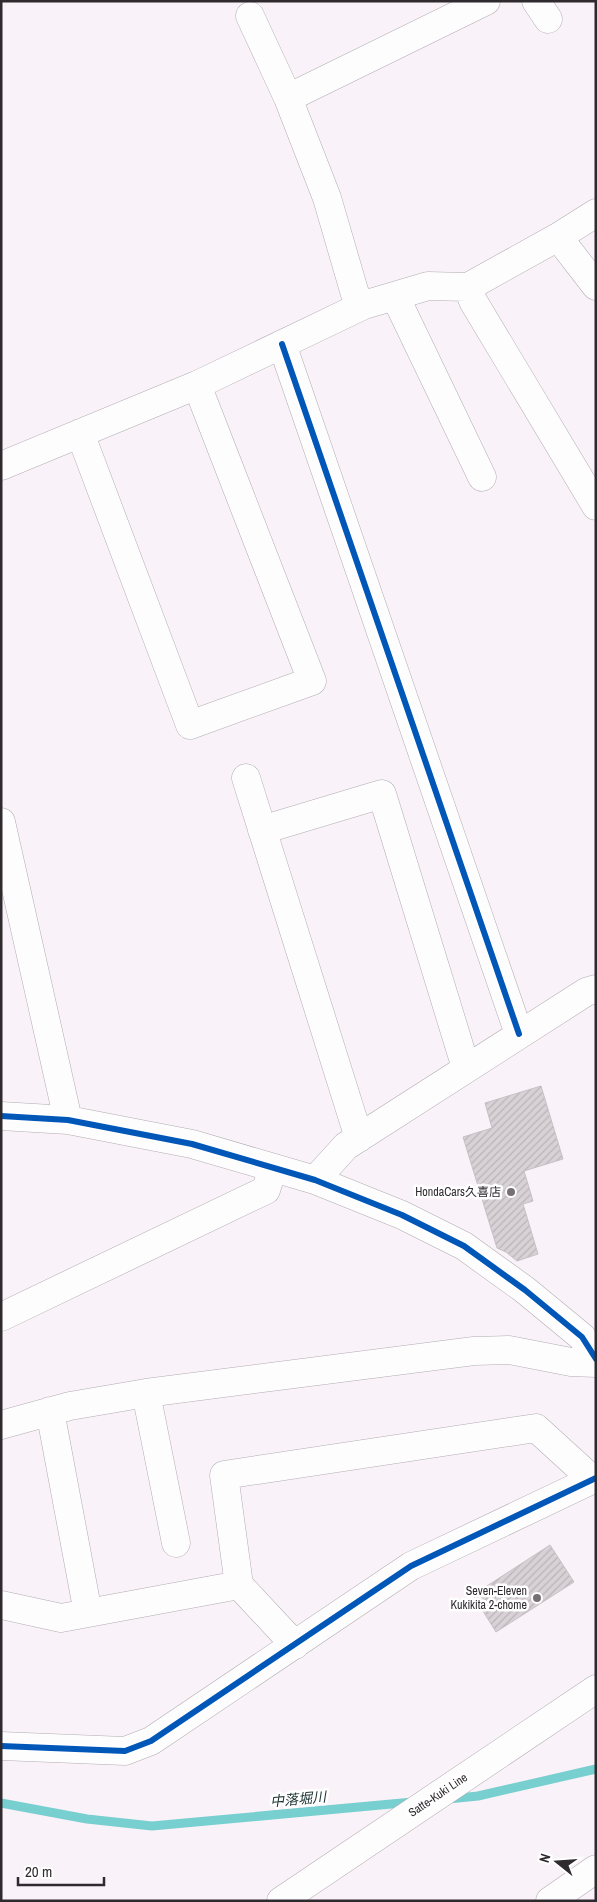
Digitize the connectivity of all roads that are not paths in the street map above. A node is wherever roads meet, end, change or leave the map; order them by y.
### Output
1 (486, 1) edge
2 (250, 16) dead end
3 (288, 98) junction
4 (596, 213) edge
5 (558, 237) junction
6 (596, 286) edge
7 (468, 287) junction
8 (395, 296) junction
9 (364, 305) junction
10 (282, 344) junction
11 (197, 386) junction
12 (80, 433) junction
13 (1, 466) edge
14 (482, 477) dead end
15 (596, 506) edge
16 (246, 778) dead end
17 (1, 822) edge
18 (262, 830) junction
19 (596, 989) edge
20 (519, 1034) junction
21 (466, 1068) junction
22 (1, 1116) edge
23 (68, 1120) junction
24 (359, 1138) junction
25 (274, 1168) junction
26 (315, 1180) junction
27 (1, 1317) edge
28 (596, 1358) edge
29 (596, 1362) edge
30 (146, 1393) junction
31 (50, 1411) junction
32 (1, 1426) edge
33 (594, 1479) edge
34 (176, 1543) dead end
35 (238, 1585) junction
36 (1, 1605) edge
37 (88, 1612) junction
38 (294, 1646) junction
39 (596, 1689) edge
40 (1, 1746) edge
41 (596, 1869) edge
42 (281, 1901) edge
43 (550, 1901) edge

1 - 3 street
2 - 3 street
3 - 9 street
4 - 5 street
5 - 6 street
5 - 7 street
7 - 8 street
7 - 15 street
8 - 9 street
8 - 14 street
9 - 10 street
10 - 11 street
10 - 20 street
11 - 12 street
11 - 12 street
12 - 13 street
16 - 18 street
17 - 23 street
18 - 21 street
18 - 24 street
19 - 20 street
20 - 21 street
21 - 24 street
22 - 23 street
23 - 25 street
24 - 26 street
25 - 26 street
25 - 27 street
26 - 28 street
29 - 30 street
30 - 31 street
30 - 34 street
31 - 32 street
31 - 37 street
33 - 35 street
33 - 38 street
35 - 37 street
35 - 38 street
36 - 37 street
38 - 40 street
39 - 42 street, Satte-Kuki Line
41 - 43 street

